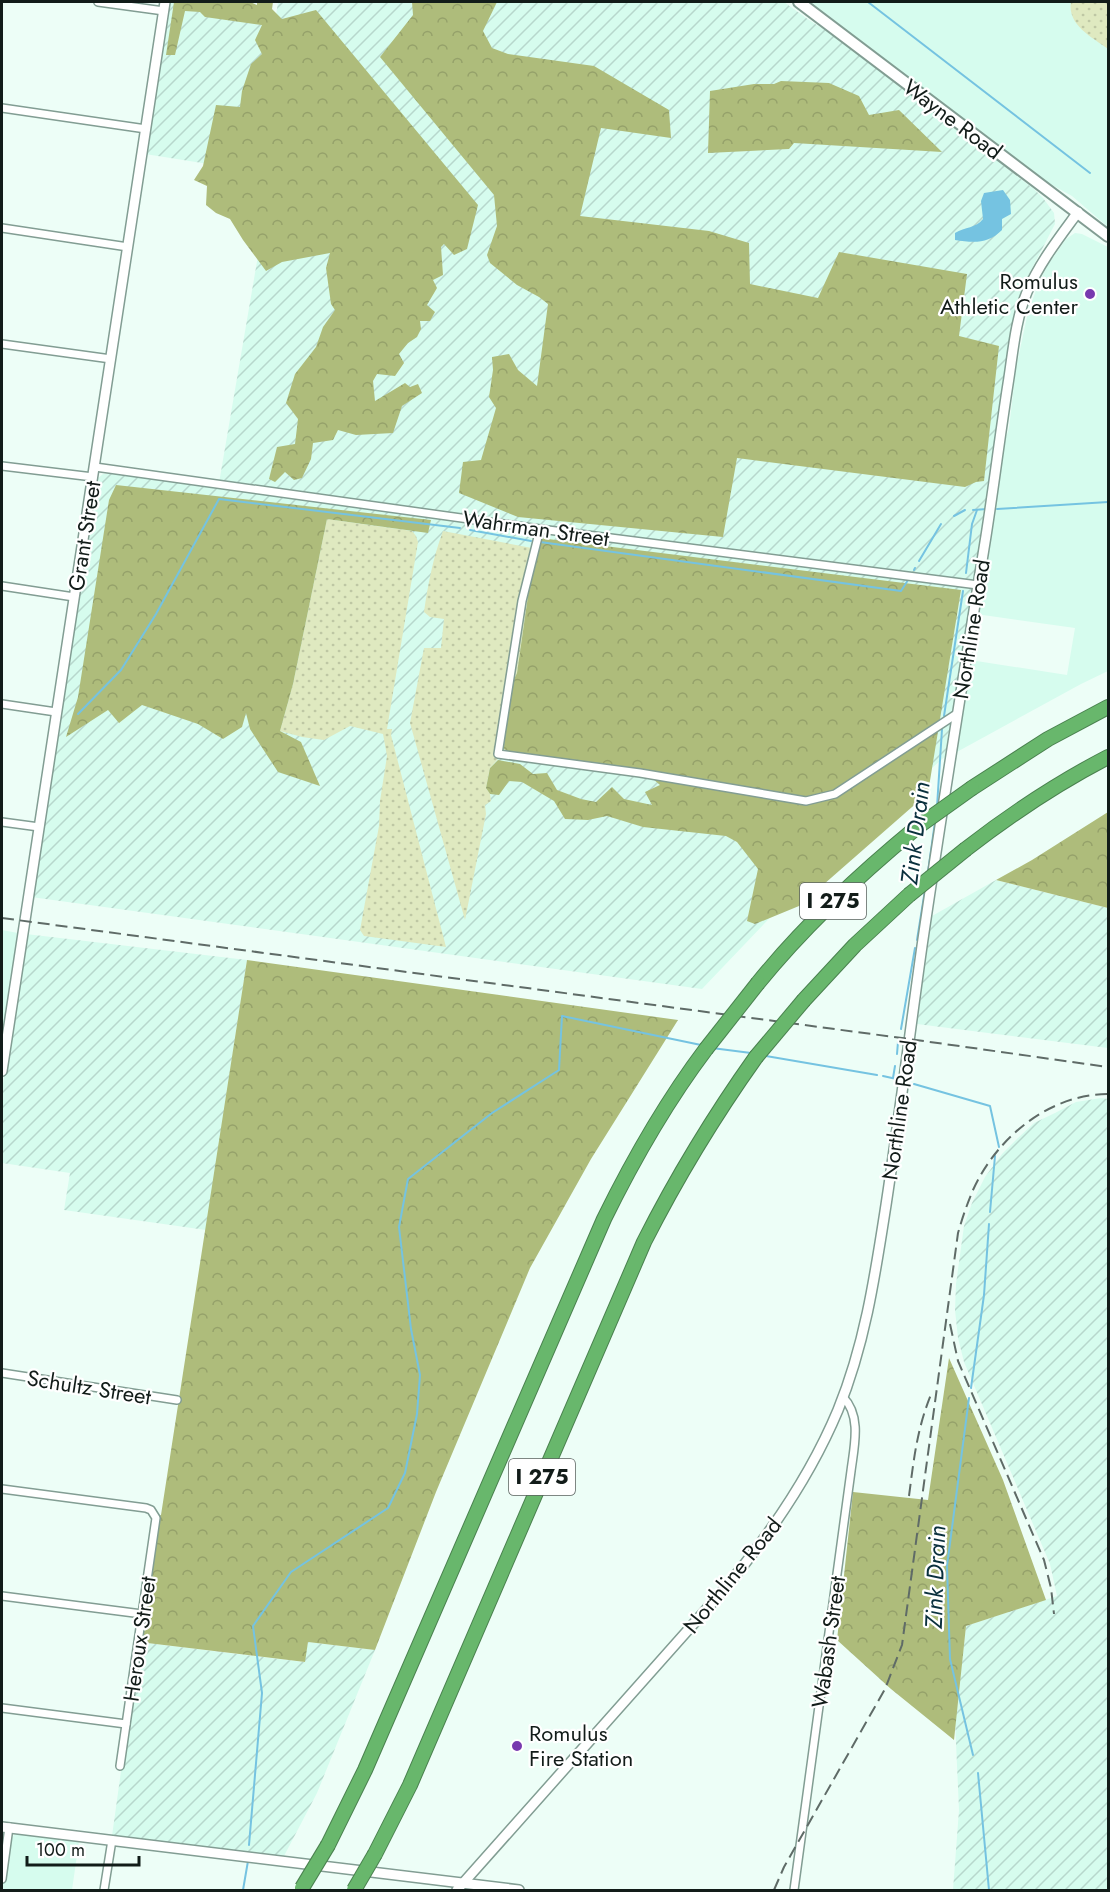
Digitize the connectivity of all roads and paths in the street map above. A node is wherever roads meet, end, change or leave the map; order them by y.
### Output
1 (98, 2) edge
2 (799, 2) edge
3 (164, 6) edge
4 (2, 108) edge
5 (146, 129) junction
6 (1078, 212) junction
7 (2, 228) edge
8 (1108, 236) edge
9 (128, 247) junction
10 (2, 344) edge
11 (111, 358) junction
12 (2, 466) edge
13 (94, 472) junction
14 (540, 529) junction
15 (978, 585) junction
16 (2, 586) edge
17 (74, 597) junction
18 (2, 704) edge
19 (1108, 706) edge
20 (56, 712) junction
21 (959, 713) junction
22 (1108, 757) edge
23 (2, 822) edge
24 (39, 827) junction
25 (2, 1071) edge
26 (2, 1373) edge
27 (843, 1397) junction
28 (177, 1400) dead end
29 (2, 1490) edge
30 (2, 1596) edge
31 (142, 1614) junction
32 (2, 1708) edge
33 (126, 1724) junction
34 (120, 1766) dead end
35 (5, 1827) edge
36 (112, 1840) junction
37 (2, 1879) edge
38 (460, 1887) edge
39 (301, 1889) edge
40 (104, 1890) edge
41 (354, 1890) edge
42 (519, 1890) edge
43 (794, 1890) edge

1 - 3 street
2 - 6 main road, Wayne Road
3 - 5 street, Grant Street
4 - 5 street
5 - 9 street, Grant Street
6 - 8 main road, Wayne Road
6 - 15 street, Northline Road
7 - 9 street
9 - 11 street, Grant Street
10 - 11 street
11 - 13 street, Grant Street
12 - 13 street, Wahrman Street
13 - 14 street, Wahrman Street
13 - 17 street, Grant Street
14 - 15 street, Wahrman Street
14 - 21 street
15 - 21 street, Northline Road
16 - 17 street
17 - 20 street, Grant Street
18 - 20 street
19 - 39 highway, I 275, bridge
20 - 24 street, Grant Street
21 - 27 street, Northline Road
22 - 41 highway, I 275, bridge
23 - 24 street
24 - 25 street, Grant Street
26 - 28 street, Schultz Street
27 - 38 street, Northline Road
27 - 43 street, Wabash Street
29 - 31 street, Heroux Street
30 - 31 street
31 - 33 street, Heroux Street
32 - 33 street
33 - 34 street, Heroux Street
35 - 36 street
35 - 37 street
36 - 38 street
36 - 40 street
38 - 42 street

